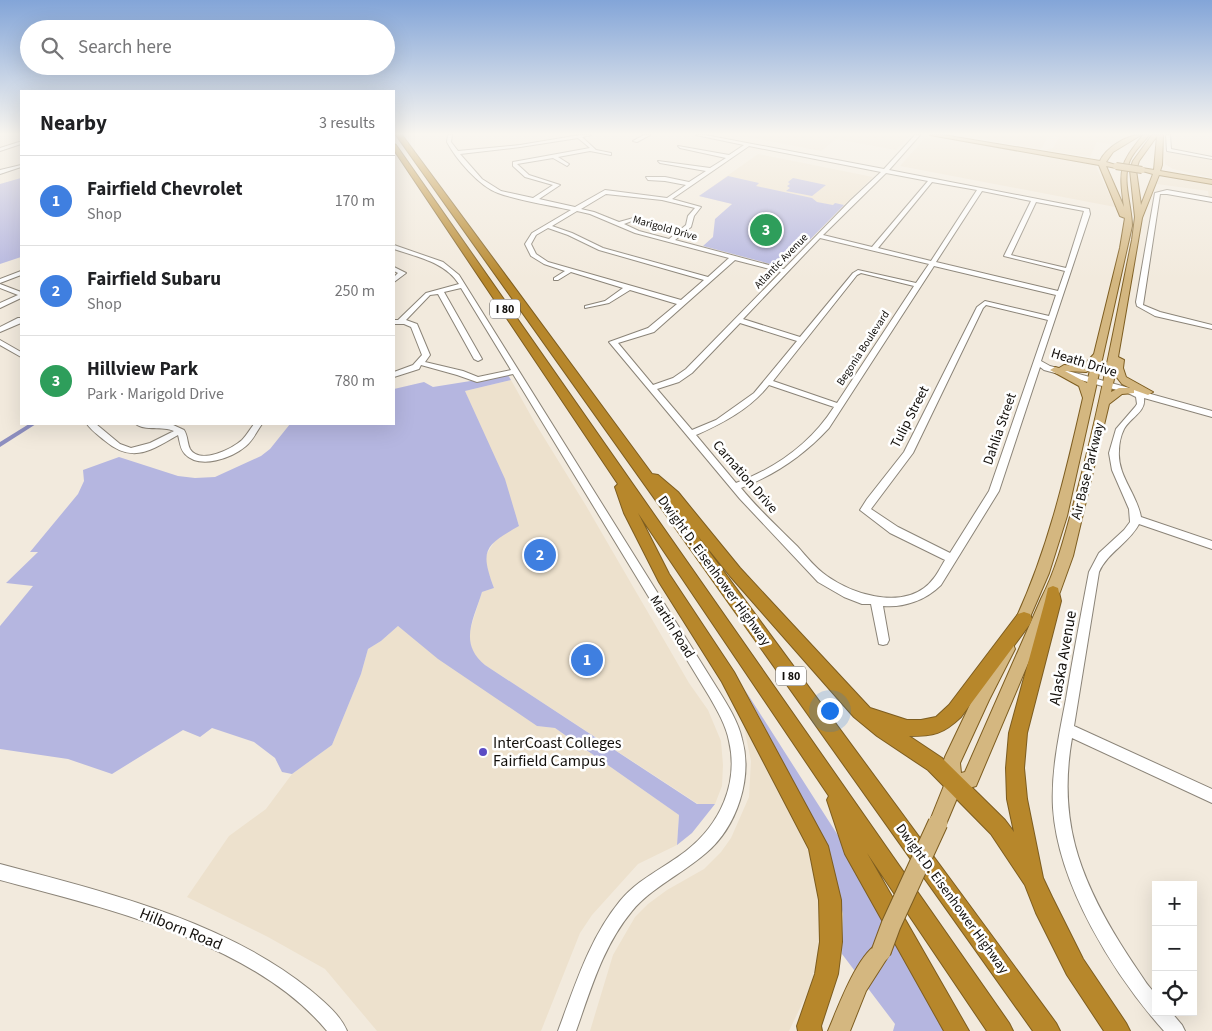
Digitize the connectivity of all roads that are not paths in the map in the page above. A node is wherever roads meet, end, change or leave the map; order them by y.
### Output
1 (419, 183) edge
2 (434, 183) edge
3 (485, 183) edge
4 (551, 183) edge
5 (686, 183) edge
6 (870, 183) edge
7 (928, 183) edge
8 (947, 183) edge
9 (1111, 183) edge
10 (1126, 183) edge
11 (1135, 183) edge
12 (1152, 183) edge
13 (690, 184) joint
14 (981, 190) junction
15 (534, 200) junction
16 (668, 200) junction
17 (1034, 200) junction
18 (1212, 200) edge
19 (575, 209) junction
20 (1139, 217) junction
21 (635, 218) dead end
22 (619, 224) junction
23 (546, 226) junction
24 (1128, 226) junction
25 (819, 236) junction
26 (670, 240) junction
27 (395, 247) edge
28 (874, 249) junction
29 (734, 257) junction
30 (932, 263) junction
31 (395, 269) edge
32 (570, 270) junction
33 (1068, 270) junction
34 (786, 271) junction
35 (20, 273) edge
36 (395, 279) edge
37 (556, 279) dead end
38 (708, 279) junction
39 (0, 281) edge
40 (463, 285) junction
41 (918, 285) junction
42 (0, 286) edge
43 (629, 287) junction
44 (439, 290) junction
45 (1060, 294) junction
46 (20, 295) edge
47 (20, 296) edge
48 (682, 303) junction
49 (0, 306) edge
50 (587, 307) dead end
51 (1052, 319) junction
52 (20, 320) edge
53 (738, 320) junction
54 (397, 322) edge
55 (1212, 327) edge
56 (0, 330) edge
57 (1117, 338) junction
58 (802, 340) junction
59 (0, 342) edge
60 (1100, 352) junction
61 (20, 353) edge
62 (478, 360) dead end
63 (1037, 362) junction
64 (421, 363) junction
65 (1059, 369) junction
66 (515, 371) junction
67 (395, 375) edge
68 (1094, 379) junction
69 (768, 382) junction
70 (1108, 383) junction
71 (651, 388) junction
72 (1130, 391) junction
73 (1148, 392) junction
74 (1089, 399) junction
75 (1104, 403) junction
76 (839, 406) junction
77 (1212, 410) edge
78 (1212, 414) edge
79 (92, 425) edge
80 (151, 425) edge
81 (257, 425) edge
82 (180, 431) junction
83 (690, 434) junction
84 (636, 464) junction
85 (617, 472) junction
86 (735, 487) junction
87 (1136, 519) junction
88 (1212, 545) edge
89 (952, 559) junction
90 (1053, 592) junction
91 (876, 601) junction
92 (1024, 619) junction
93 (883, 640) dead end
94 (860, 711) junction
95 (1068, 729) junction
96 (954, 783) junction
97 (832, 785) junction
98 (1212, 796) edge
99 (0, 872) edge
100 (1033, 878) junction
101 (1152, 1003) edge
102 (1163, 1016) edge
103 (338, 1031) edge
104 (567, 1031) edge
105 (810, 1031) edge
106 (839, 1031) edge
107 (957, 1031) edge
108 (1001, 1031) edge
109 (1048, 1031) edge
110 (1118, 1031) edge
111 (1176, 1031) edge

1 - 85 highway, Dwight D. Eisenhower Highway / I 80
2 - 84 highway, Dwight D. Eisenhower Highway / I 80
3 - 15 street, Marigold Drive
4 - 15 street
5 - 13 street
6 - 25 street, Atlantic Avenue
7 - 28 street
8 - 14 street
9 - 24 main road
10 - 24 main road, Air Base Parkway
11 - 20 main road, Air Base Parkway
12 - 20 main road
13 - 16 street
14 - 17 street
14 - 30 street, Begonia Boulevard
15 - 19 street, Marigold Drive
16 - 19 street
16 - 26 street
17 - 33 street, Dahlia Street
17 - 33 street
18 - 55 street
19 - 22 street, Marigold Drive
19 - 23 street
20 - 57 main road, Air Base Parkway
21 - 22 street
22 - 26 street, Marigold Drive
23 - 32 street
23 - 38 street
24 - 60 main road, Air Base Parkway
25 - 28 street
25 - 34 street, Atlantic Avenue
26 - 29 street, Marigold Drive
27 - 40 street, Martin Road
28 - 30 street
29 - 34 street, Marigold Drive
29 - 38 street
30 - 41 street, Begonia Boulevard
30 - 45 street
31 - 36 street
32 - 37 street
32 - 43 street
33 - 45 street, Dahlia Street
34 - 53 street, Atlantic Avenue
35 - 39 street
38 - 48 street
40 - 44 street
40 - 66 street, Martin Road
41 - 58 street
41 - 76 street, Begonia Boulevard
42 - 46 street
43 - 48 street
43 - 50 street
44 - 54 street
44 - 62 street
45 - 51 street, Dahlia Street
47 - 49 street
48 - 71 street, Carnation Drive
51 - 63 street, Dahlia Street
51 - 89 street, Tulip Street
52 - 56 street
53 - 58 street
53 - 71 street, Atlantic Avenue
54 - 64 street
57 - 70 main road, Air Base Parkway
57 - 73 main road
58 - 69 street
59 - 61 street
60 - 65 main road
60 - 68 main road, Air Base Parkway
63 - 65 street, Heath Drive
63 - 89 street, Dahlia Street
64 - 66 street
64 - 67 street
65 - 68 street, Heath Drive
65 - 74 main road
66 - 104 street, Martin Road
68 - 70 street, Heath Drive
68 - 74 main road, Air Base Parkway
69 - 76 street
69 - 83 street
70 - 72 street, Heath Drive
70 - 73 street, Heath Drive
70 - 75 main road, Air Base Parkway
71 - 83 street, Carnation Drive
72 - 75 main road
72 - 78 street, Heath Drive
72 - 87 street
73 - 77 street, Heath Drive
74 - 92 main road, Air Base Parkway
75 - 90 main road, Air Base Parkway
76 - 86 street, Begonia Boulevard
79 - 82 street
80 - 82 street
81 - 82 street
83 - 86 street, Carnation Drive
84 - 94 highway
84 - 109 highway, Dwight D. Eisenhower Highway / I 80
85 - 97 highway, Dwight D. Eisenhower Highway / I 80
85 - 105 highway
86 - 91 street, Carnation Drive
87 - 88 street
87 - 95 street, Alaska Avenue
89 - 91 street, Dahlia Street
90 - 96 main road, Air Base Parkway
90 - 100 highway
91 - 93 street
92 - 94 highway
92 - 96 main road, Air Base Parkway
94 - 96 highway
95 - 98 street
95 - 101 street, Alaska Avenue
96 - 100 highway
96 - 106 main road, Air Base Parkway, bridge
97 - 107 highway
97 - 108 highway, Dwight D. Eisenhower Highway / I 80
99 - 103 street, Hilborn Road
100 - 110 highway
102 - 111 street

